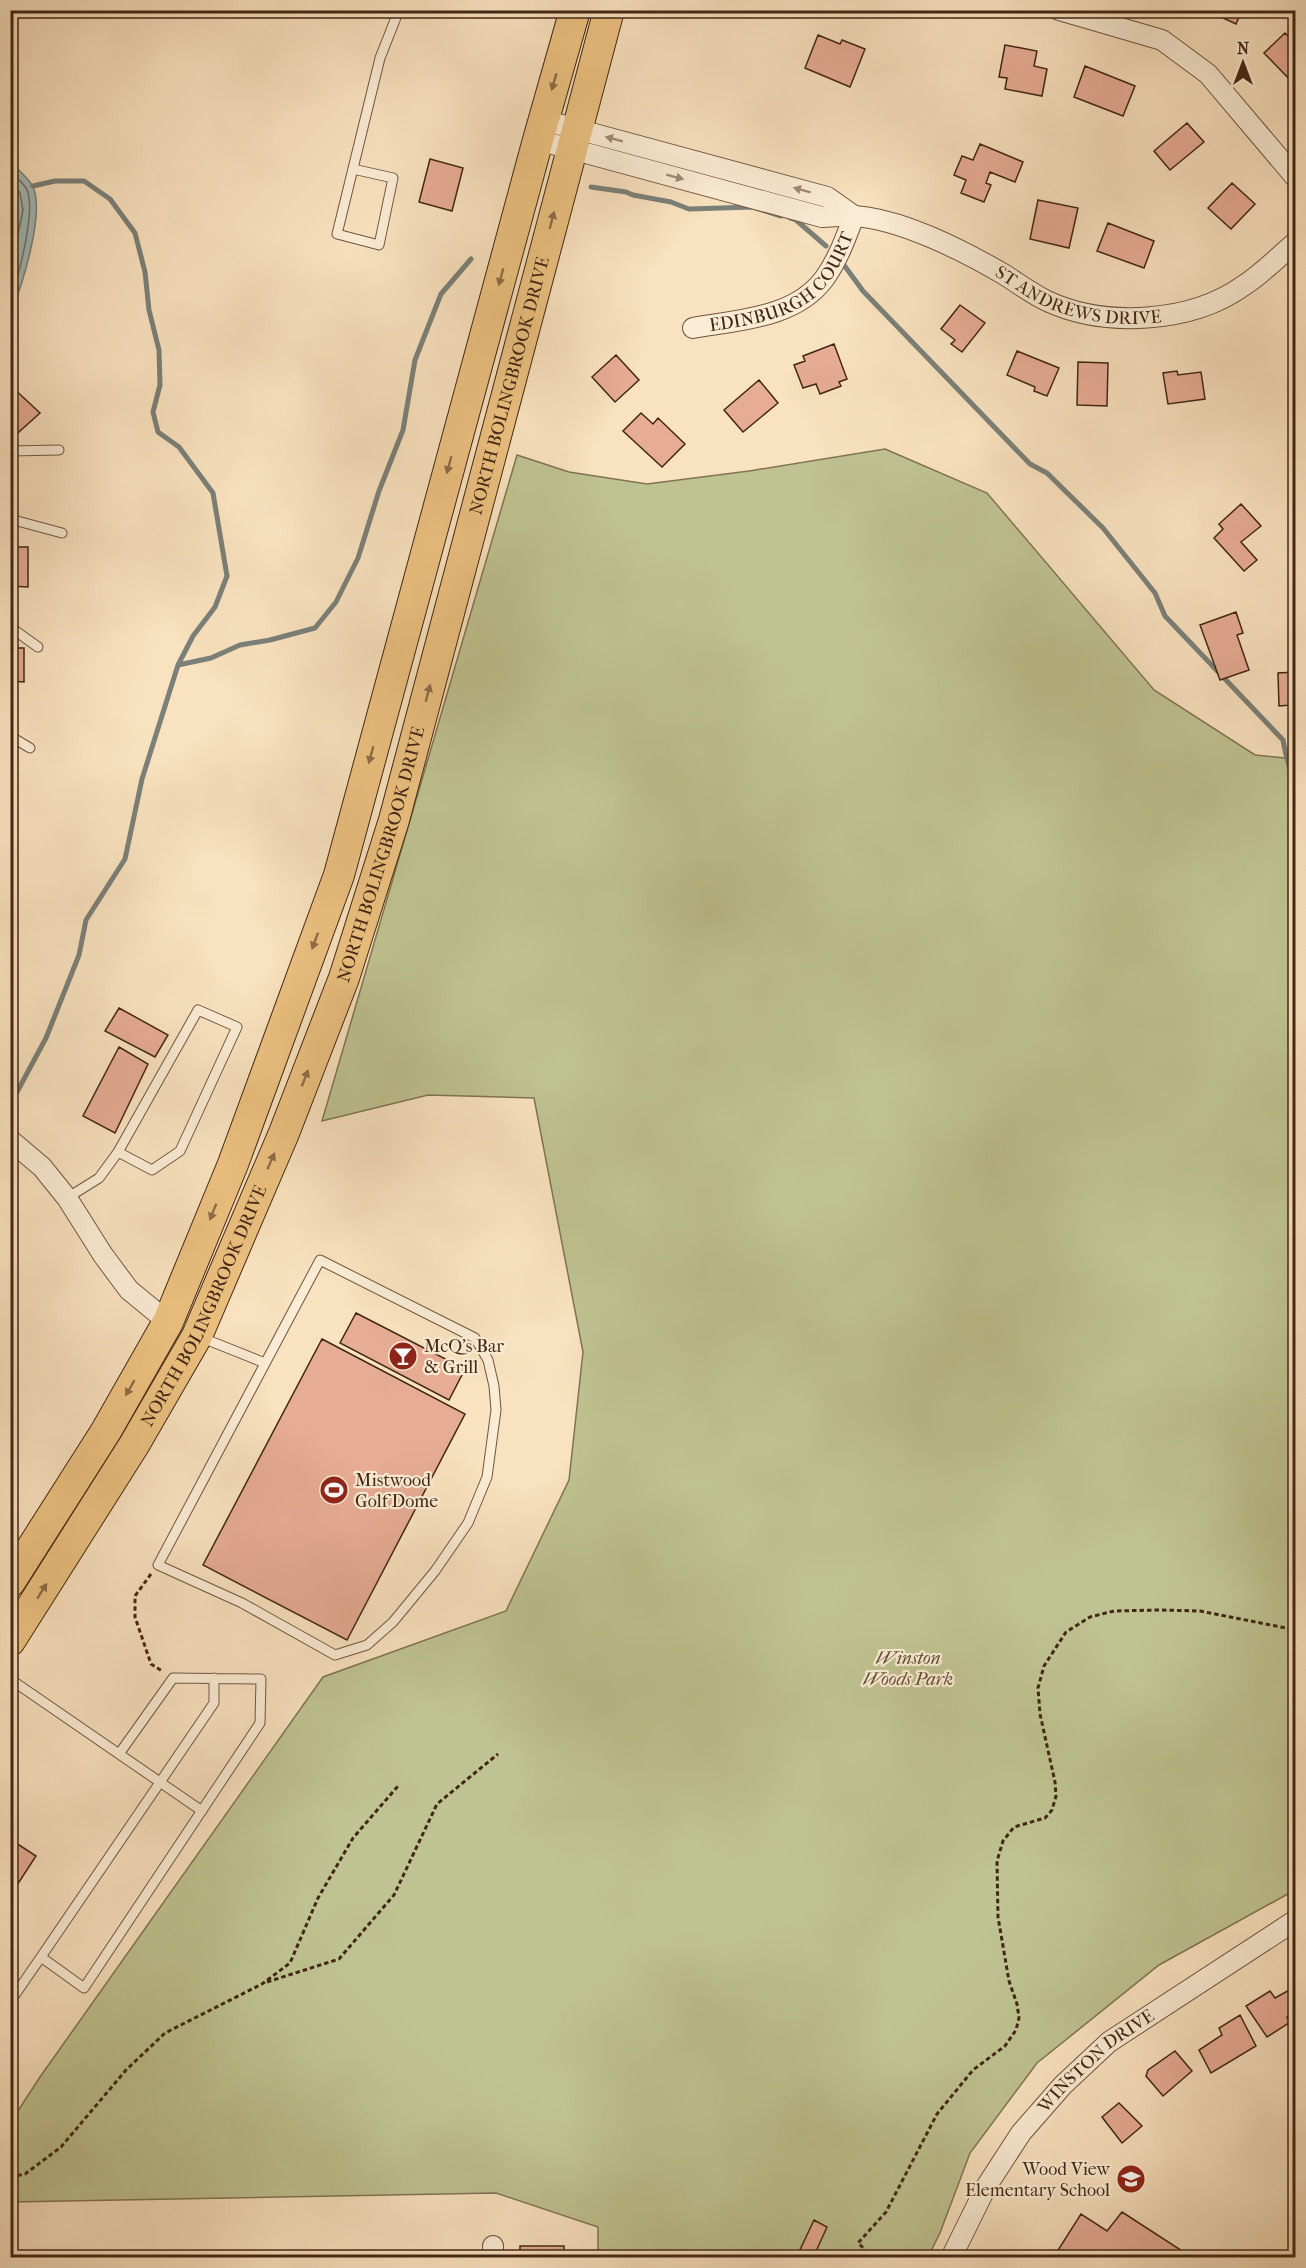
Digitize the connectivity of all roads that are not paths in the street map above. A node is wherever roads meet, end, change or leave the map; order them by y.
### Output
1 (399, 10) edge
2 (575, 10) edge
3 (609, 10) edge
4 (1059, 10) edge
5 (541, 130) junction
6 (573, 139) junction
7 (353, 169) junction
8 (1296, 178) edge
9 (854, 216) junction
10 (1296, 242) edge
11 (693, 328) dead end
12 (59, 450) dead end
13 (10, 451) edge
14 (10, 519) edge
15 (62, 533) dead end
16 (10, 627) edge
17 (38, 647) dead end
18 (10, 736) edge
19 (30, 748) dead end
20 (11, 1140) edge
21 (118, 1152) junction
22 (67, 1198) junction
23 (168, 1322) junction
24 (197, 1336) junction
25 (265, 1363) junction
26 (10, 1582) edge
27 (10, 1641) edge
28 (214, 1678) junction
29 (10, 1679) edge
30 (120, 1754) junction
31 (159, 1781) junction
32 (202, 1811) junction
33 (1296, 1920) edge
34 (41, 1957) junction
35 (10, 2002) edge
36 (951, 2258) edge

1 - 7 lane
2 -> 5 main road, NORTH BOLINGBROOK DRIVE
3 - 6 main road, NORTH BOLINGBROOK DRIVE
4 - 8 street
5 - 6 street, ST ANDREWS DRIVE
5 -> 23 main road, NORTH BOLINGBROOK DRIVE
6 - 9 street, ST ANDREWS DRIVE
24 -> 6 main road, NORTH BOLINGBROOK DRIVE
7 - 7 lane
9 - 10 street, ST ANDREWS DRIVE
9 - 11 street, EDINBURGH COURT
12 - 13 lane
14 - 15 lane
16 - 17 lane
18 - 19 lane
20 - 22 street
21 - 21 lane
21 - 22 lane
22 - 23 street
23 -> 26 main road, NORTH BOLINGBROOK DRIVE
24 - 25 lane
27 -> 24 main road, NORTH BOLINGBROOK DRIVE
25 - 25 lane
28 - 30 lane
28 - 31 lane
28 - 32 lane
29 - 30 lane
30 - 31 lane
31 - 32 lane
31 - 34 lane
32 - 34 lane
33 - 36 street, WINSTON DRIVE
34 - 35 lane

